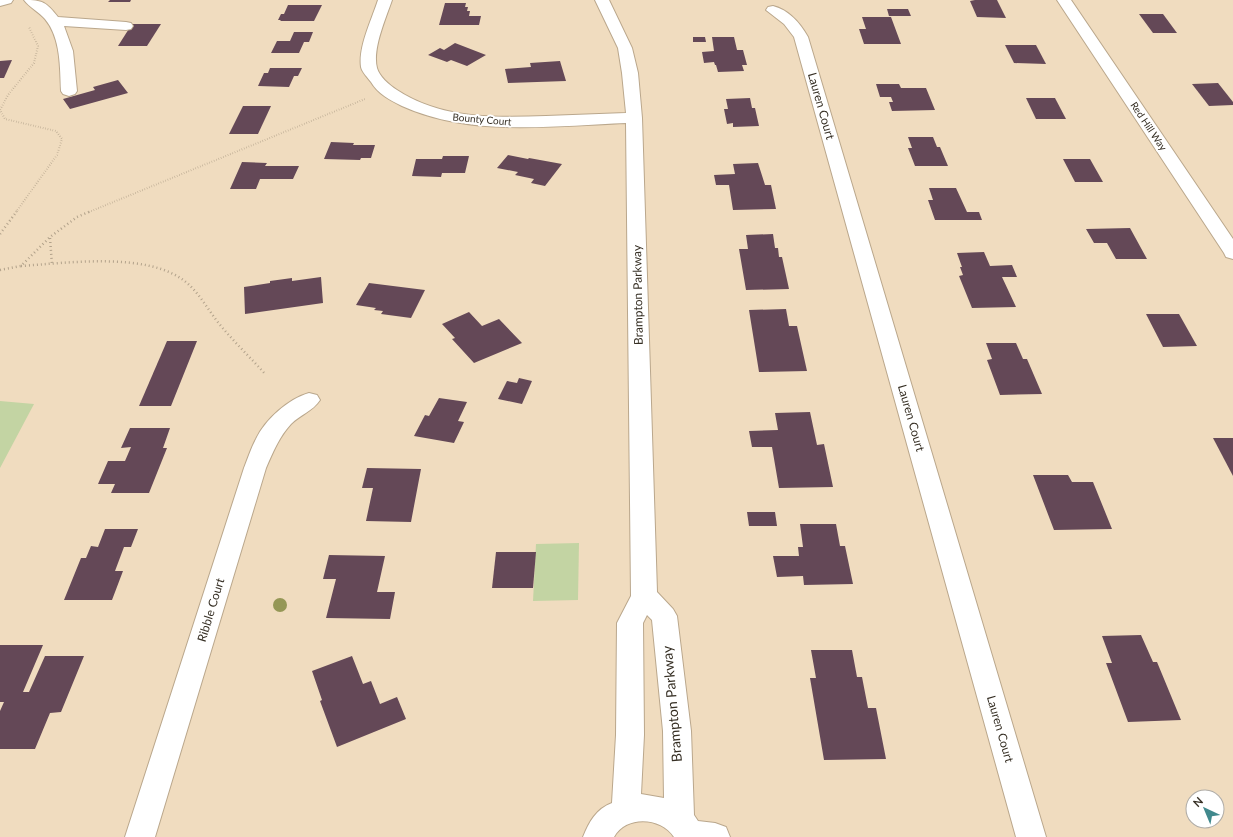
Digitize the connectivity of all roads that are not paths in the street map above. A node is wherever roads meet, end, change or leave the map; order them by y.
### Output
1 (6, 0) edge
2 (31, 0) edge
3 (385, 0) edge
4 (602, 0) edge
5 (1064, 0) edge
6 (0, 2) edge
7 (773, 10) dead end
8 (55, 21) junction
9 (126, 26) dead end
10 (68, 91) dead end
11 (634, 118) junction
12 (1233, 253) edge
13 (309, 400) dead end
14 (644, 596) junction
15 (626, 810) junction
16 (694, 832) edge
17 (594, 836) edge
18 (140, 837) edge
19 (1031, 837) edge

1 - 6 street
2 - 8 street
3 - 11 street, Bounty Court
4 - 11 street, Brampton Parkway
5 - 12 street, Red Hill Way
7 - 19 street, Lauren Court
8 - 9 street
8 - 10 street
11 - 14 street, Brampton Parkway
13 - 18 street, Ribble Court
14 - 15 street, Brampton Parkway
14 - 16 street, Brampton Parkway
15 - 16 street
15 - 17 street

